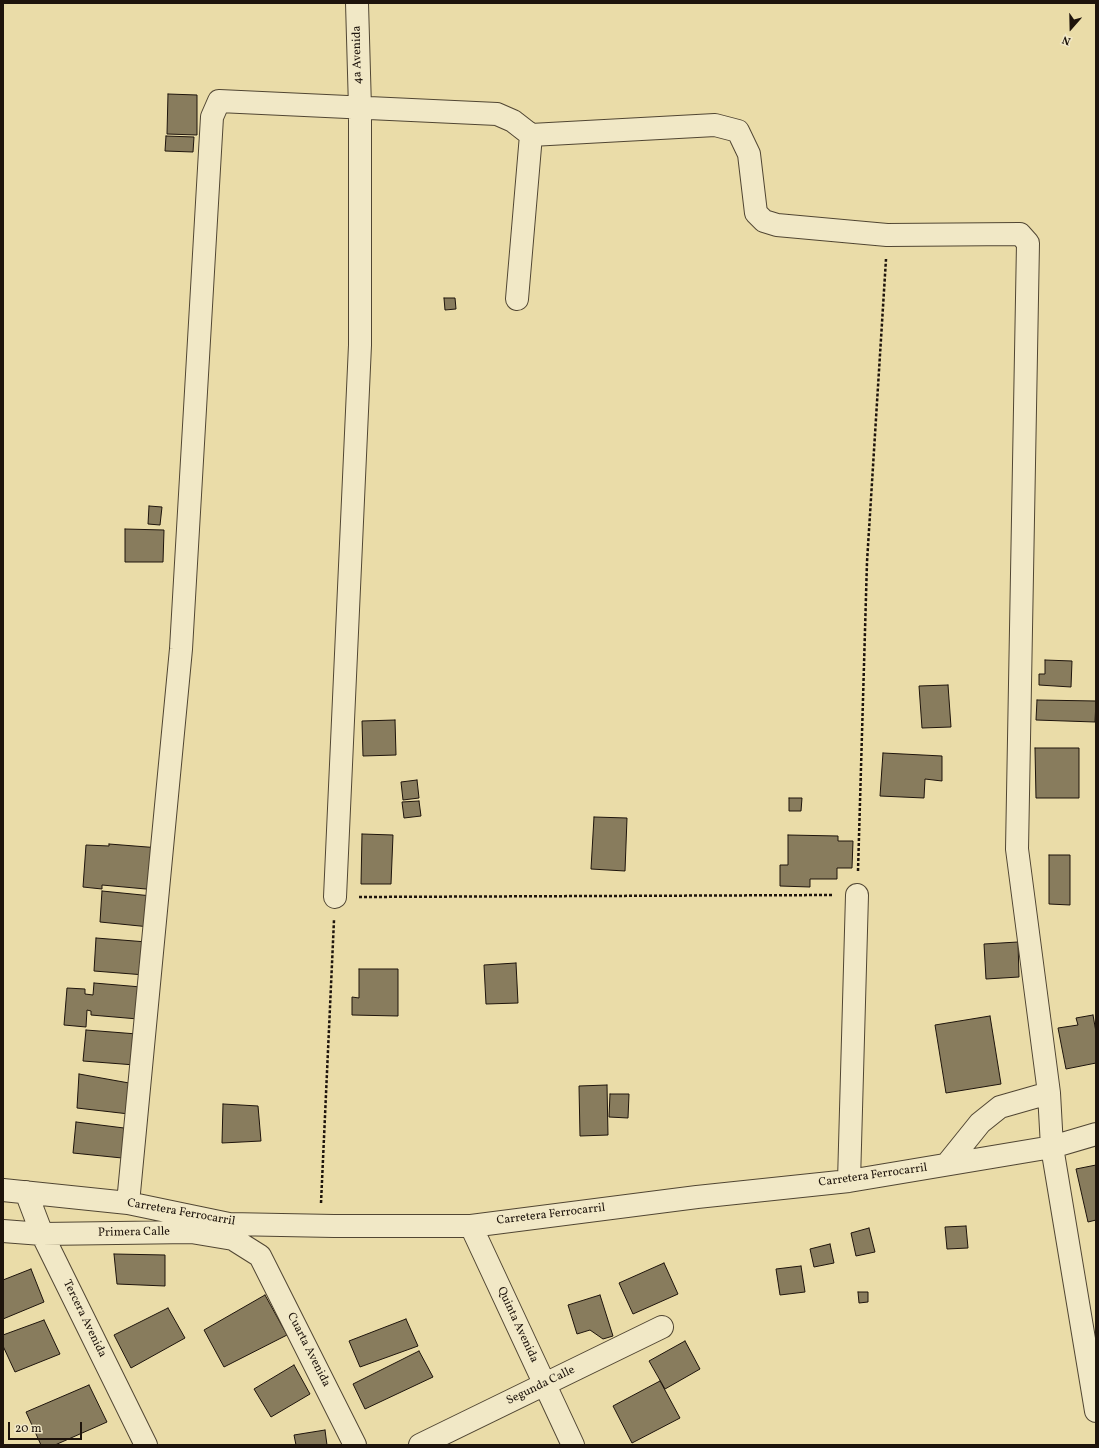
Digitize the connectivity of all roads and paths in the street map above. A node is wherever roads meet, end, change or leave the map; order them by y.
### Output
1 (357, 3) edge
2 (360, 108) junction
3 (531, 134) junction
4 (887, 235) junction
5 (517, 299) dead end
6 (857, 895) junction
7 (335, 897) junction
8 (1049, 1093) junction
9 (1096, 1134) edge
10 (1052, 1147) junction
11 (947, 1164) junction
12 (849, 1181) junction
13 (3, 1190) edge
14 (26, 1192) junction
15 (128, 1203) junction
16 (320, 1226) junction
17 (471, 1226) junction
18 (3, 1231) edge
19 (42, 1234) junction
20 (260, 1256) joint
21 (662, 1327) dead end
22 (544, 1384) junction
23 (1096, 1411) edge
24 (146, 1445) edge
25 (355, 1445) edge
26 (420, 1445) edge
27 (573, 1445) edge

1 - 2 street, 4a Avenida
2 - 3 street
2 - 7 street, 4a Avenida
2 - 15 street
3 - 4 street
3 - 5 street
4 - 6 path
4 - 8 street
6 - 7 path
6 - 12 street
7 - 16 path
8 - 10 street
8 - 11 street
9 - 10 street, Carretera Ferrocarril
10 - 11 street, Carretera Ferrocarril
10 - 23 street
11 - 12 street, Carretera Ferrocarril
12 - 17 street, Carretera Ferrocarril
13 - 14 street, Carretera Ferrocarril
14 - 15 street, Carretera Ferrocarril
14 - 19 street, Tercera Avenida
15 - 16 street, Carretera Ferrocarril
16 - 17 street, Carretera Ferrocarril
17 - 22 street, Quinta Avenida
18 - 19 street, Primera Calle
19 - 20 street, Primera Calle
19 - 24 street, Tercera Avenida
20 - 25 street, Cuarta Avenida
21 - 22 street, Segunda Calle
22 - 26 street, Segunda Calle
22 - 27 street, Quinta Avenida

